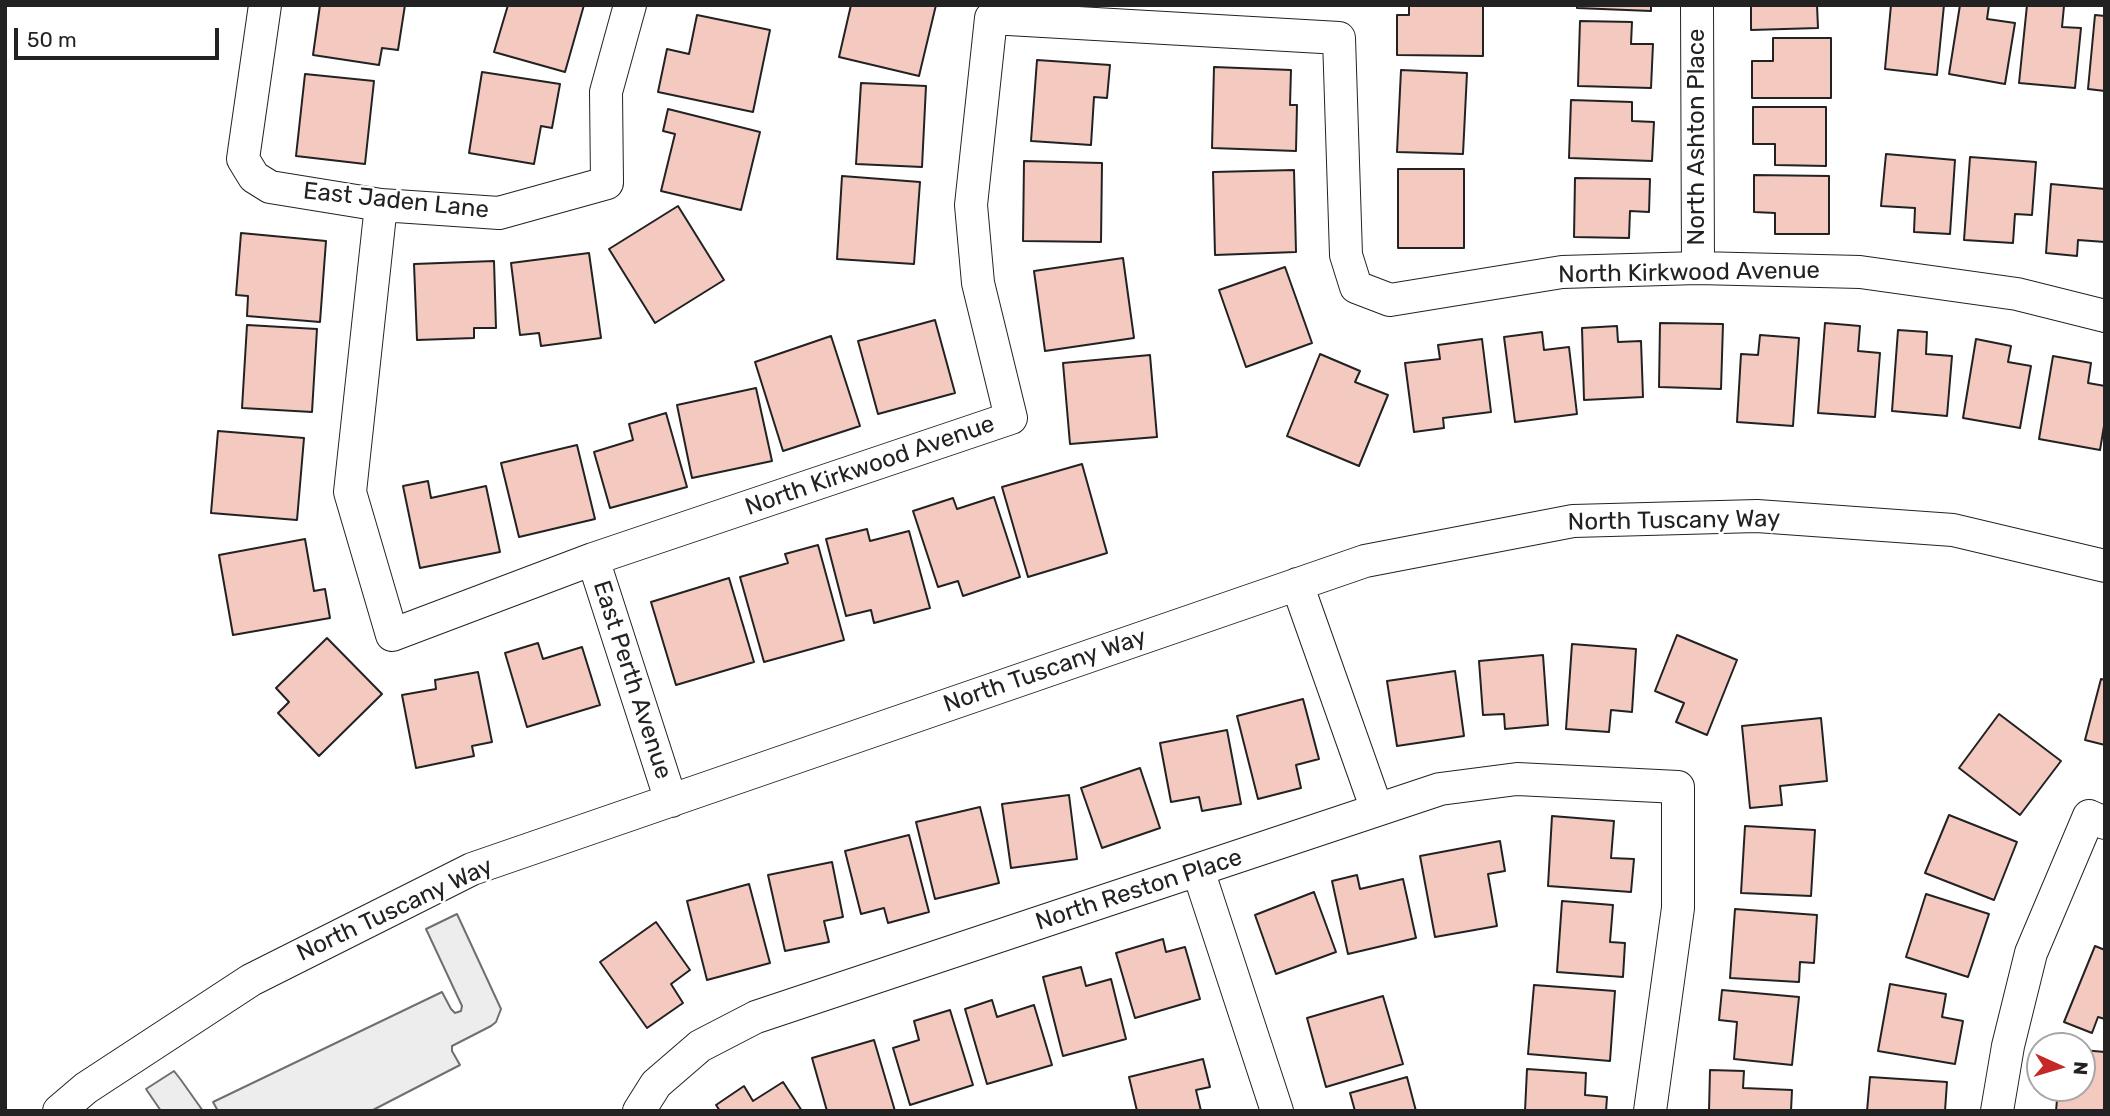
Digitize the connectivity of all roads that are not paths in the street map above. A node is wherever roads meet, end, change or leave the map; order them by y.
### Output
1 (265, 5) edge
2 (630, 5) edge
3 (1697, 5) edge
4 (381, 205) junction
5 (1698, 268) junction
6 (2105, 316) edge
7 (593, 559) junction
8 (2105, 566) edge
9 (1297, 584) junction
10 (671, 801) junction
11 (1377, 810) junction
12 (2097, 820) edge
13 (1198, 870) junction
14 (59, 1111) edge
15 (639, 1111) edge
16 (1277, 1111) edge
17 (1650, 1111) edge
18 (1997, 1111) edge

1 - 4 street, East Jaden Lane
2 - 4 street, East Jaden Lane
3 - 5 street, North Ashton Place
4 - 7 street, North Kirkwood Avenue
5 - 6 street, North Kirkwood Avenue
5 - 7 street, North Kirkwood Avenue
7 - 10 street, East Perth Avenue
8 - 9 street, North Tuscany Way
9 - 10 street, North Tuscany Way
9 - 11 street
10 - 14 street, North Tuscany Way
11 - 13 street, North Reston Place
11 - 17 street, North Reston Place
12 - 18 street
13 - 15 street, North Reston Place
13 - 16 street

